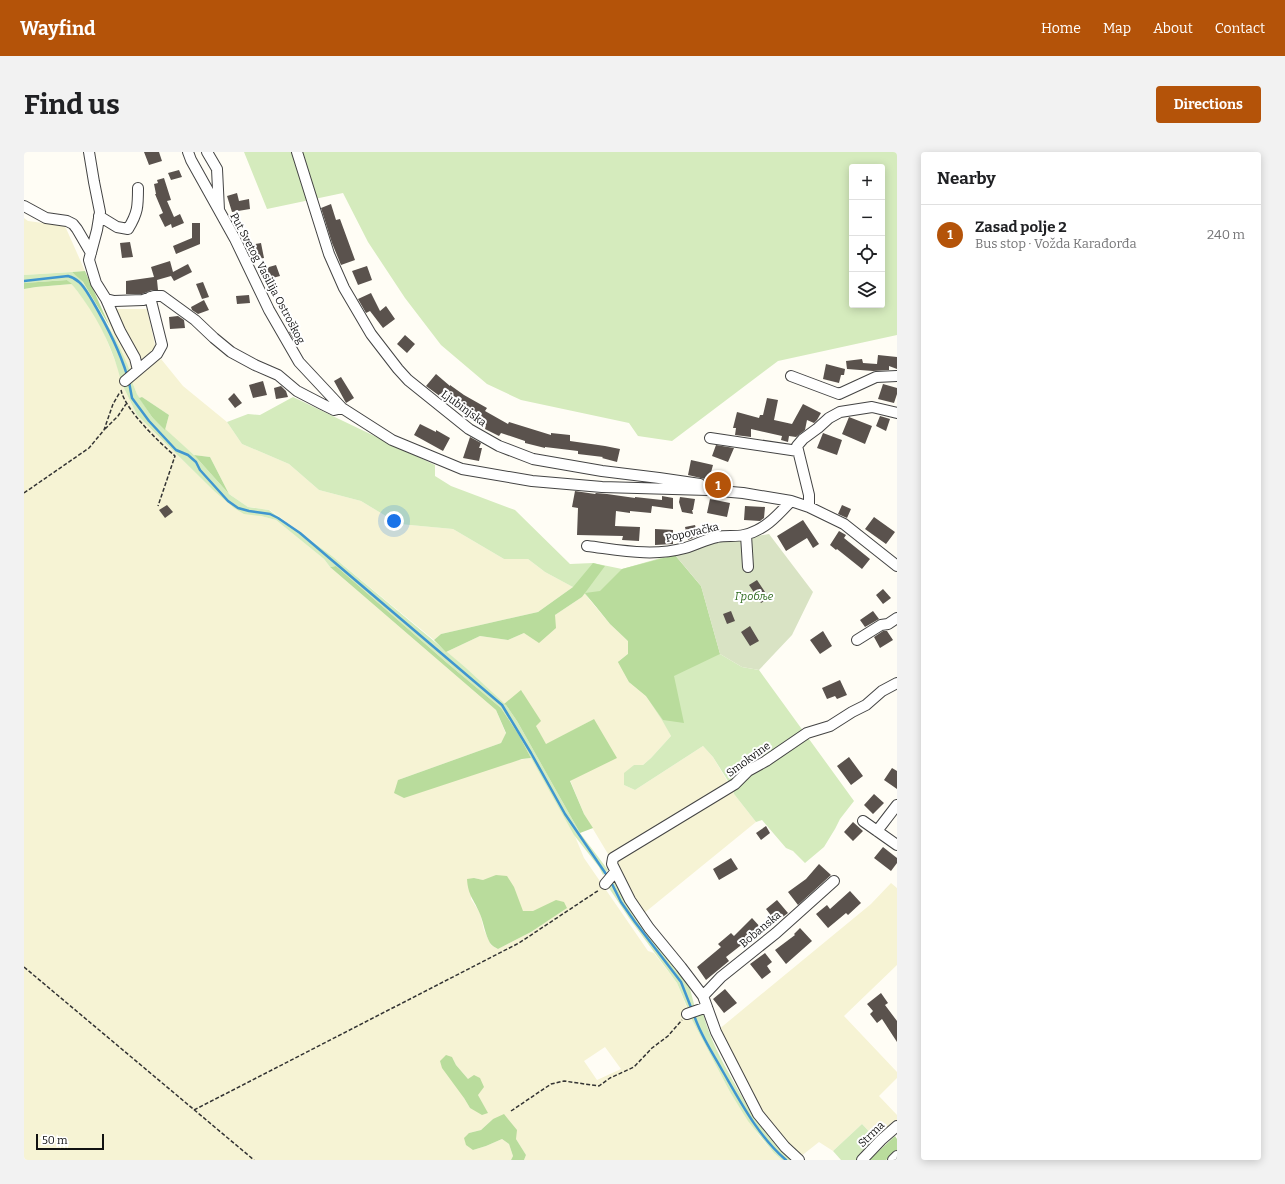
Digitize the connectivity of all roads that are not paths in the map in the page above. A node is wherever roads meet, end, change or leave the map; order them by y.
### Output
1 (89, 152) edge
2 (188, 152) edge
3 (207, 152) edge
4 (297, 152) edge
5 (138, 188) dead end
6 (24, 206) edge
7 (220, 212) junction
8 (99, 216) junction
9 (91, 253) junction
10 (150, 297) junction
11 (106, 299) junction
12 (138, 370) junction
13 (791, 376) dead end
14 (897, 376) edge
15 (125, 381) road end
16 (342, 408) junction
17 (897, 413) edge
18 (710, 438) dead end
19 (798, 451) junction
20 (708, 490) junction
21 (791, 501) junction
22 (809, 506) junction
23 (746, 534) junction
24 (587, 546) dead end
25 (897, 566) edge
26 (748, 567) dead end
27 (897, 618) edge
28 (857, 640) dead end
29 (897, 683) edge
30 (897, 805) edge
31 (863, 821) dead end
32 (877, 831) junction
33 (897, 846) edge
34 (614, 873) junction
35 (834, 881) dead end
36 (605, 884) road end
37 (703, 996) junction
38 (707, 1007) junction
39 (687, 1014) road end
40 (897, 1126) edge
41 (897, 1156) edge
42 (799, 1160) edge
43 (862, 1160) edge
44 (893, 1160) edge

1 - 8 street
2 - 7 street, Put Svetog Vasilija Ostroškog
3 - 7 street
4 - 20 street, Ljubinjska
5 - 8 street
6 - 9 street
7 - 16 street, Put Svetog Vasilija Ostroškog
8 - 9 street
9 - 11 street
10 - 11 street
10 - 12 street
10 - 16 street
11 - 12 street
12 - 15 street
13 - 14 street
16 - 20 street, Put Svetog Vasilija Ostroškog
17 - 19 street
18 - 19 street
19 - 22 street
20 - 21 street
21 - 22 street
21 - 23 street, Popovačka
22 - 25 street
23 - 24 street, Popovačka
23 - 26 street
27 - 28 street
29 - 34 street, Smokvine
30 - 32 street
31 - 32 street
32 - 33 street
34 - 36 street
34 - 37 street
35 - 37 street, Bobanska
37 - 38 street
38 - 39 street
38 - 42 street
40 - 43 street, Strma
41 - 44 street

